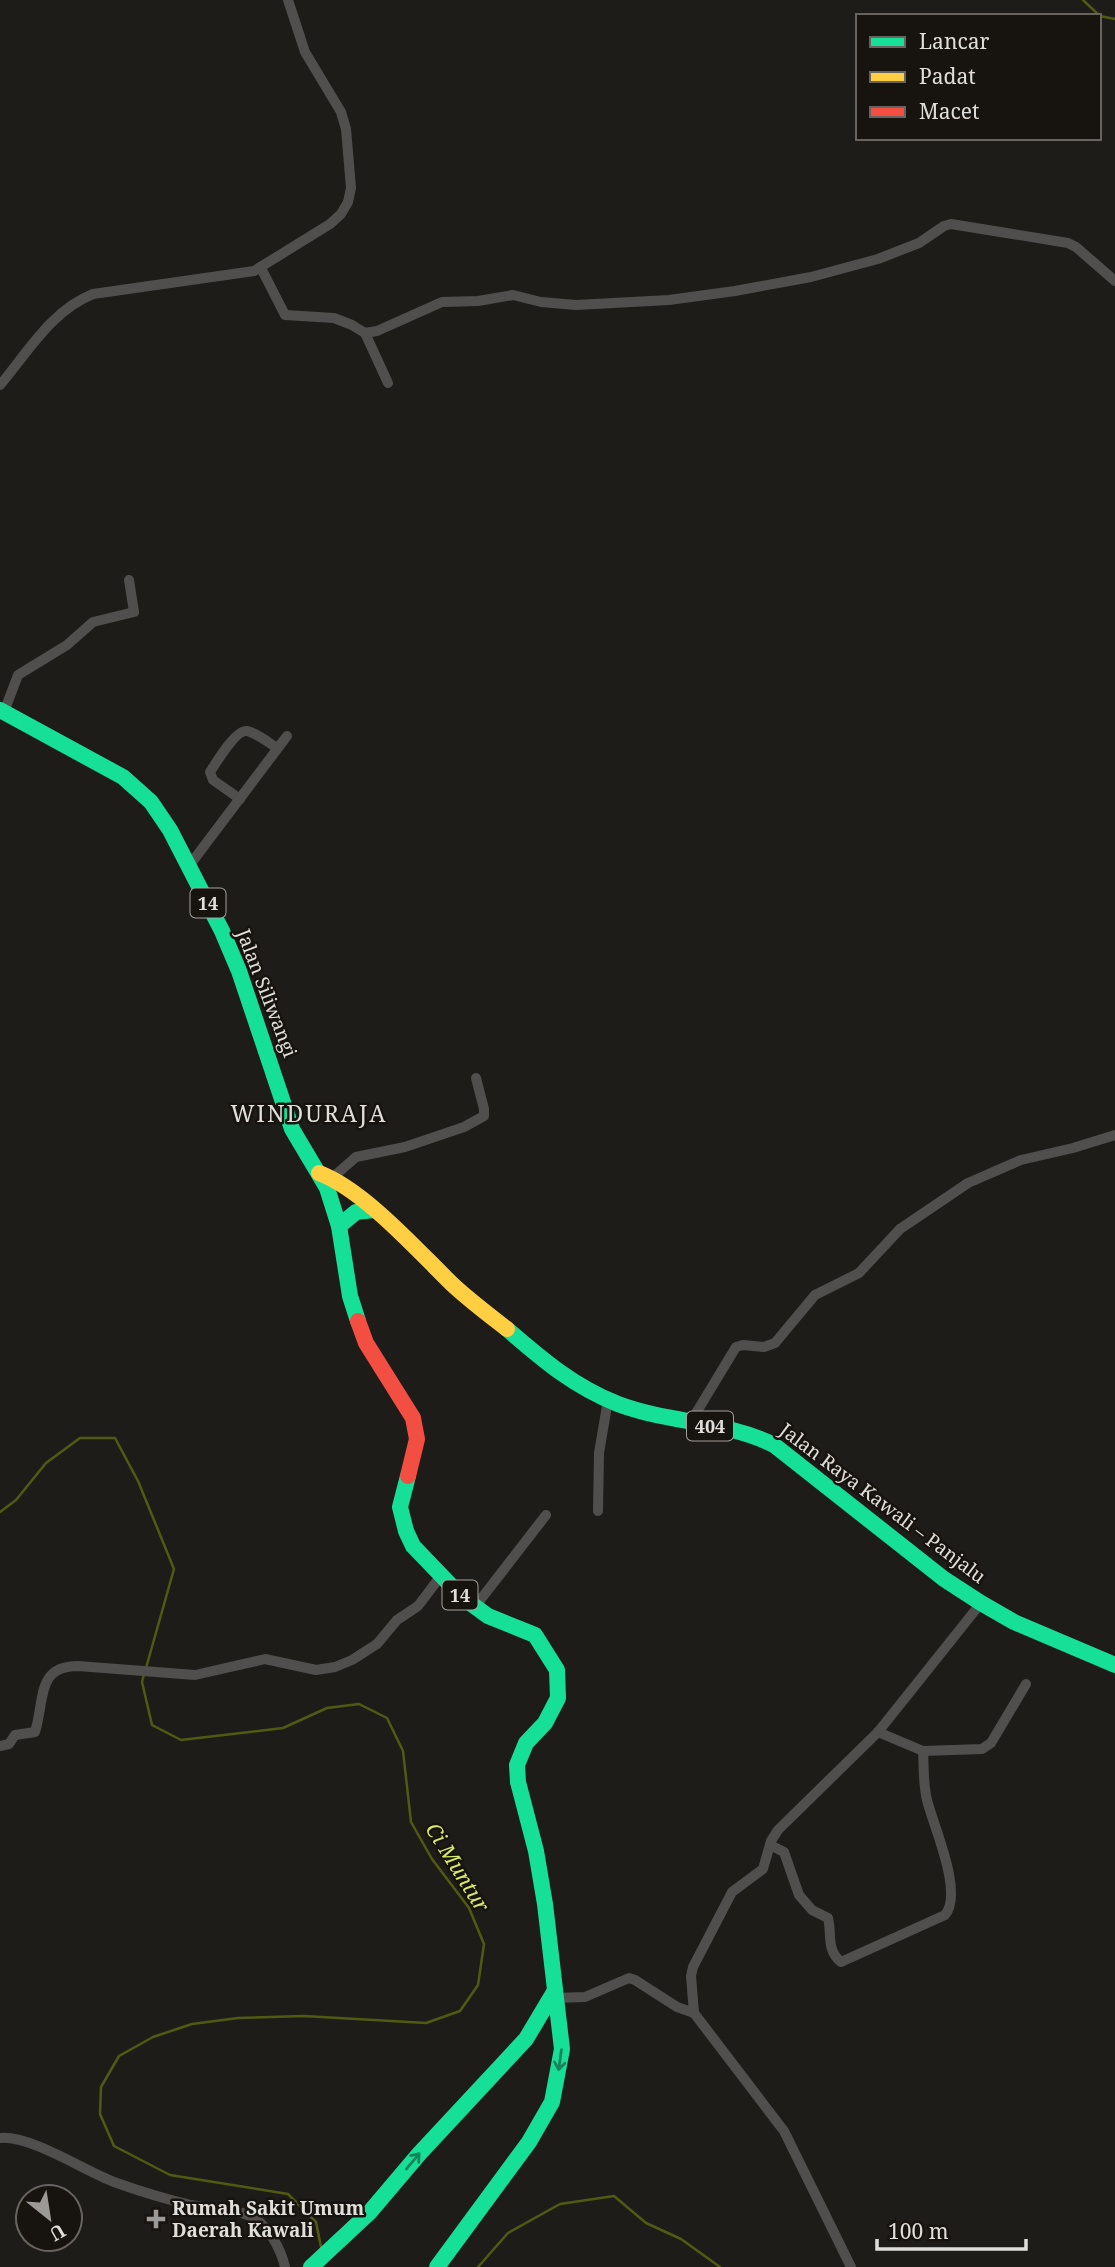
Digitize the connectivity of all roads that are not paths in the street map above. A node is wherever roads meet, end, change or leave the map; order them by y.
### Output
1 (288, 0) edge
2 (261, 268) junction
3 (1115, 281) edge
4 (365, 333) junction
5 (388, 383) dead end
6 (0, 385) edge
7 (129, 580) dead end
8 (2, 711) edge
9 (287, 736) dead end
10 (277, 748) junction
11 (240, 799) junction
12 (189, 866) junction
13 (476, 1078) dead end
14 (1115, 1135) edge
15 (326, 1175) junction
16 (374, 1210) junction
17 (339, 1226) junction
18 (608, 1400) junction
19 (690, 1423) junction
20 (598, 1511) dead end
21 (546, 1515) dead end
22 (440, 1577) junction
23 (981, 1603) junction
24 (474, 1608) junction
25 (1115, 1665) edge
26 (1026, 1684) dead end
27 (878, 1732) junction
28 (0, 1746) edge
29 (923, 1751) junction
30 (770, 1845) junction
31 (554, 1995) junction
32 (694, 2013) junction
33 (0, 2138) edge
34 (285, 2267) edge
35 (311, 2267) edge
36 (437, 2267) edge
37 (851, 2267) edge

1 - 2 street
2 - 4 street
2 - 6 street
3 - 4 street
4 - 5 street
7 - 8 street
8 - 12 main road, Jalan Siliwangi / 14
9 - 10 street
10 - 11 street
10 - 11 street
11 - 12 street
12 - 15 main road, Jalan Siliwangi / 14
13 - 15 street
14 - 19 street
15 - 16 main road, Jalan Raya Kawali – Panjalu / 404
15 - 17 main road, 14
16 - 17 main road
16 - 18 main road, Jalan Raya Kawali – Panjalu / 404
17 - 22 main road, 14
18 - 19 main road, Jalan Raya Kawali – Panjalu / 404
18 - 20 street
19 - 23 main road, Jalan Raya Kawali – Panjalu / 404
21 - 24 street
22 - 24 main road, 14
22 - 28 street
23 - 25 main road, Jalan Raya Kawali – Panjalu / 404
23 - 27 street
24 - 31 main road, 14
26 - 29 street
27 - 29 street
27 - 30 street
29 - 30 street
30 - 32 street
31 - 32 street
35 -> 31 main road
31 -> 36 main road, 14
32 - 37 street
33 - 34 street

